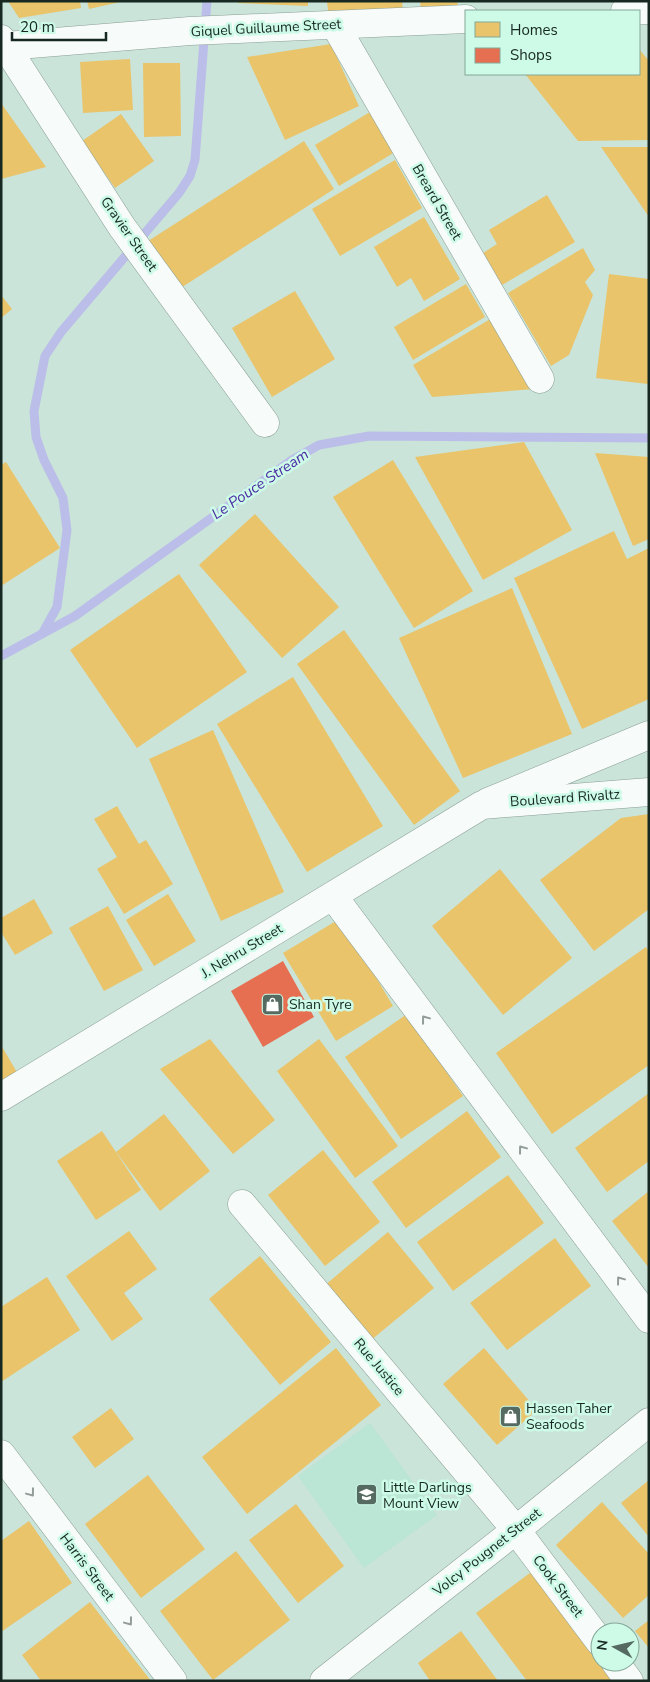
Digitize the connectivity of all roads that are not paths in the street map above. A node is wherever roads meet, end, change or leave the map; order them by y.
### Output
1 (465, 19) edge
2 (335, 25) junction
3 (4, 42) edge
4 (540, 379) dead end
5 (265, 423) dead end
6 (649, 735) edge
7 (649, 792) edge
8 (482, 805) junction
9 (333, 896) junction
10 (1, 1098) edge
11 (242, 1204) dead end
12 (649, 1319) edge
13 (649, 1422) edge
14 (1, 1454) edge
15 (516, 1530) junction
16 (590, 1629) edge
17 (173, 1681) edge
18 (324, 1681) edge

1 - 2 street, Giquel Guillaume Street
2 - 3 street, Giquel Guillaume Street
2 - 4 street, Breard Street
3 - 5 street, Gravier Street
6 - 8 street, J. Nehru Street
7 - 8 street, Boulevard Rivaltz
8 - 9 street, J. Nehru Street
9 - 10 street, J. Nehru Street
12 -> 9 street
11 - 15 street, Rue Justice
13 - 15 street, Volcy Pougnet Street
14 -> 17 street, Harris Street
15 - 16 street, Cook Street
15 - 18 street, Volcy Pougnet Street

